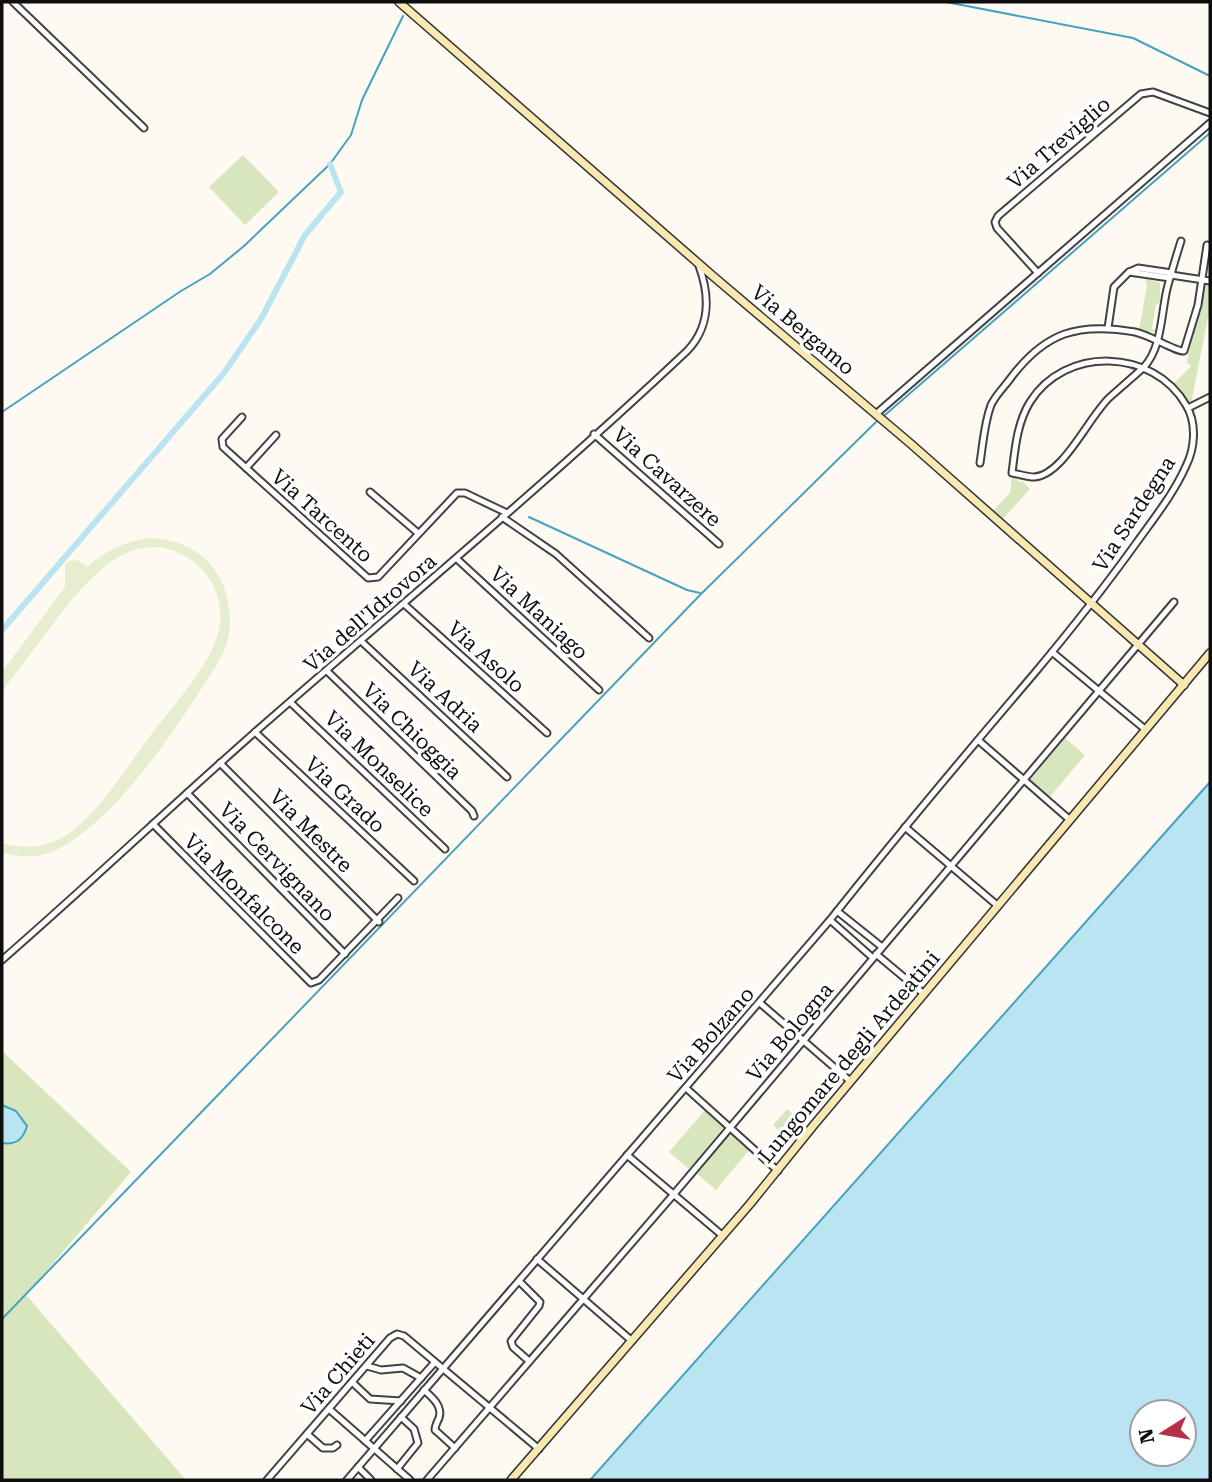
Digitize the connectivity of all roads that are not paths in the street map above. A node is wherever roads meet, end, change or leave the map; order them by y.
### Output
1 (13, 2) edge
2 (399, 2) edge
3 (1210, 113) edge
4 (1210, 123) edge
5 (144, 128) dead end
6 (1181, 241) dead end
7 (1208, 245) dead end
8 (698, 263) junction
9 (1038, 273) junction
10 (1171, 276) junction
11 (1202, 280) junction
12 (1210, 281) edge
13 (1108, 328) junction
14 (1157, 339) junction
15 (1143, 368) junction
16 (1210, 397) edge
17 (1188, 408) junction
18 (876, 414) junction
19 (242, 417) dead end
20 (594, 434) junction
21 (276, 435) dead end
22 (981, 463) dead end
23 (246, 468) junction
24 (370, 492) dead end
25 (505, 515) junction
26 (418, 533) junction
27 (719, 544) dead end
28 (457, 559) junction
29 (1174, 602) dead end
30 (404, 604) junction
31 (1092, 604) junction
32 (649, 638) dead end
33 (361, 641) junction
34 (1138, 644) junction
35 (1052, 652) junction
36 (1210, 653) edge
37 (327, 671) junction
38 (1184, 685) junction
39 (599, 690) dead end
40 (1098, 691) junction
41 (290, 702) junction
42 (1146, 730) junction
43 (255, 732) junction
44 (547, 733) dead end
45 (978, 740) junction
46 (220, 763) junction
47 (507, 777) dead end
48 (1024, 780) junction
49 (187, 793) junction
50 (474, 816) dead end
51 (1070, 820) junction
52 (153, 824) junction
53 (905, 827) junction
54 (445, 849) dead end
55 (951, 866) junction
56 (414, 881) dead end
57 (398, 898) dead end
58 (998, 906) junction
59 (837, 911) junction
60 (830, 920) junction
61 (378, 921) junction
62 (882, 947) junction
63 (345, 954) junction
64 (875, 956) junction
65 (2, 960) edge
66 (924, 994) junction
67 (760, 1003) junction
68 (803, 1041) junction
69 (850, 1081) junction
70 (686, 1088) junction
71 (730, 1129) junction
72 (627, 1155) junction
73 (778, 1171) junction
74 (674, 1194) junction
75 (723, 1236) junction
76 (537, 1259) junction
77 (519, 1281) junction
78 (583, 1299) junction
79 (632, 1341) junction
80 (529, 1361) junction
81 (435, 1362) junction
82 (367, 1366) junction
83 (443, 1369) junction
84 (421, 1378) junction
85 (352, 1382) junction
86 (424, 1390) junction
87 (401, 1401) junction
88 (489, 1407) junction
89 (329, 1409) junction
90 (393, 1410) junction
91 (401, 1417) junction
92 (307, 1434) junction
93 (365, 1441) junction
94 (337, 1444) dead end
95 (373, 1448) junction
96 (455, 1448) junction
97 (539, 1449) junction
98 (358, 1467) junction
99 (397, 1469) junction
100 (267, 1480) edge
101 (347, 1480) edge
102 (371, 1480) edge
103 (410, 1480) edge
104 (427, 1480) edge
105 (511, 1480) edge

1 - 5 street
2 - 8 main road, Via Bergamo
3 - 9 street, Via Treviglio
4 - 9 street
6 - 10 street
7 - 11 street
8 - 18 main road, Via Bergamo
8 - 20 street, Via dell'Idrovora
9 - 18 street
10 - 11 street
10 - 13 street
10 - 14 street
11 - 12 street
11 - 14 street
13 - 14 street
13 - 22 street
14 - 15 street
15 - 15 street
15 - 17 street
16 - 17 street
17 - 31 street, Via Sardegna
18 - 31 main road, Via Bergamo
19 - 23 street, Via Tarcento
20 - 25 street, Via dell'Idrovora
20 - 27 street, Via Cavarzere
21 - 23 street, Via Tarcento
23 - 26 street, Via Tarcento
24 - 26 street
25 - 26 street, Via Tarcento
25 - 28 street, Via dell'Idrovora
25 - 32 street
28 - 30 street, Via dell'Idrovora
28 - 39 street, Via Maniago
29 - 34 street, Via Bologna
30 - 33 street, Via dell'Idrovora
30 - 44 street, Via Asolo
31 - 34 main road, Via Bergamo
31 - 35 street, Via Bolzano
33 - 37 street, Via dell'Idrovora
33 - 47 street, Via Adria
34 - 38 main road, Via Bergamo
34 - 40 street, Via Bologna
35 - 40 street
35 - 45 street, Via Bolzano
36 - 38 main road, Lungomare degli Ardeatini
37 - 41 street, Via dell'Idrovora
37 - 50 street, Via Chioggia
38 - 42 main road, Lungomare degli Ardeatini
40 - 42 street
40 - 48 street, Via Bologna
41 - 43 street, Via dell'Idrovora
41 - 54 street, Via Monselice
42 - 51 main road, Lungomare degli Ardeatini
43 - 46 street, Via dell'Idrovora
43 - 56 street, Via Grado
45 - 48 street
45 - 53 street, Via Bolzano
46 - 49 street, Via dell'Idrovora
46 - 61 street, Via Mestre
48 - 51 street
48 - 55 street, Via Bologna
49 - 52 street, Via dell'Idrovora
49 - 63 street, Via Cervignano
51 - 58 main road, Lungomare degli Ardeatini
52 - 63 street, Via Monfalcone
52 - 65 street, Via dell'Idrovora
53 - 55 street
53 - 59 street, Via Bolzano
55 - 58 street
55 - 62 street, Via Bologna
57 - 61 street
58 - 66 main road, Lungomare degli Ardeatini
59 - 60 street, Via Bolzano
59 - 62 street
60 - 64 street
60 - 67 street, Via Bolzano
61 - 63 street
62 - 64 street, Via Bologna
64 - 66 street
64 - 68 street, Via Bologna
66 - 69 main road, Lungomare degli Ardeatini
67 - 68 street
67 - 70 street, Via Bolzano
68 - 69 street
68 - 71 street, Via Bologna
69 - 73 main road, Lungomare degli Ardeatini
70 - 71 street
70 - 72 street, Via Bolzano
71 - 73 street
71 - 74 street, Via Bologna
72 - 74 street
72 - 76 street, Via Bolzano
73 - 75 main road, Lungomare degli Ardeatini
74 - 75 street
74 - 78 street, Via Bologna
75 - 79 main road, Lungomare degli Ardeatini
76 - 77 street, Via Bolzano
76 - 78 street
77 - 80 street
77 - 83 street, Via Bolzano
78 - 79 street
78 - 80 street, Via Bologna
79 - 97 main road, Lungomare degli Ardeatini
80 - 88 street, Via Bologna
81 - 82 street, Via Chieti
81 - 83 street, Via Chieti
81 - 84 street
82 - 84 street
82 - 85 street, Via Chieti
83 - 86 street, Via Bolzano
83 - 88 street, Via Chieti
84 - 87 street
85 - 87 street
85 - 89 street, Via Chieti
86 - 91 street, Via Bolzano
86 - 96 street
87 - 90 street
88 - 96 street, Via Bologna
88 - 97 street, Via Chieti
89 - 92 street, Via Chieti
89 - 93 street
90 - 91 street
90 - 93 street
91 - 95 street, Via Bolzano
91 - 99 street
92 - 94 street
92 - 100 street, Via Chieti
93 - 95 street
95 - 98 street, Via Bolzano
95 - 99 street
96 - 104 street, Via Bologna
97 - 105 main road, Lungomare degli Ardeatini
98 - 101 street, Via Bolzano
98 - 102 street
99 - 103 street

